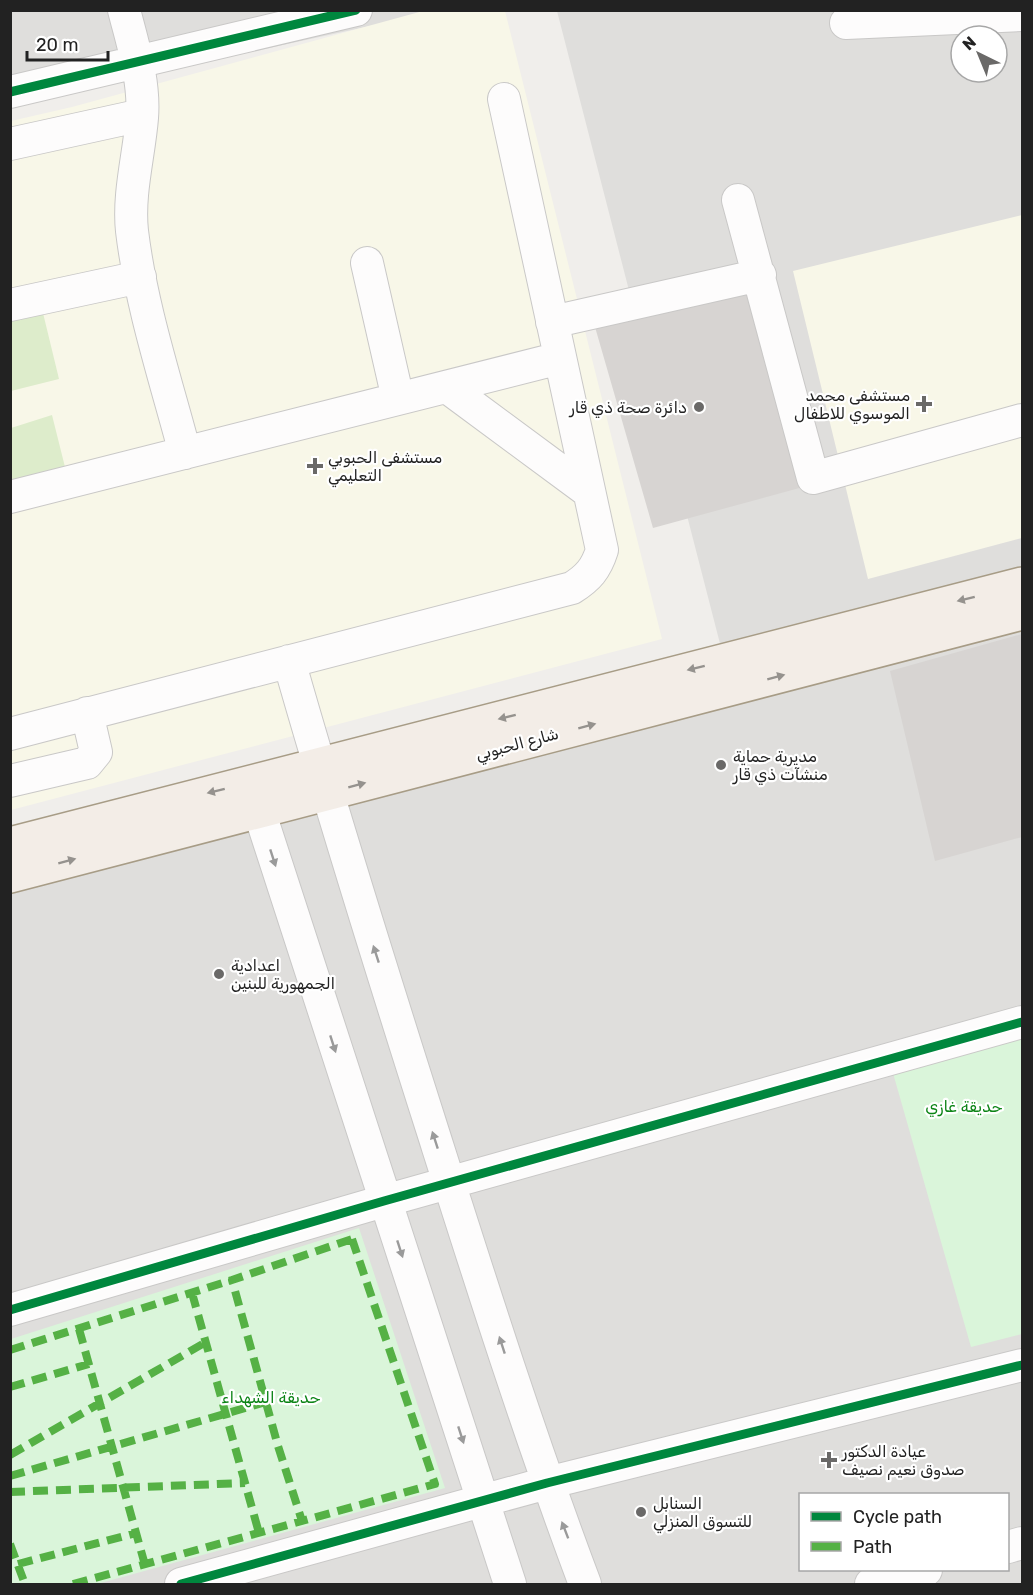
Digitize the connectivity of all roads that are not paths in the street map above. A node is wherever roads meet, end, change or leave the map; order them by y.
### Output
1 (124, 10) edge
2 (356, 10) edge
3 (1023, 15) edge
4 (846, 22) dead end
5 (138, 62) junction
6 (10, 92) edge
7 (504, 99) dead end
8 (142, 115) junction
9 (10, 144) edge
10 (738, 200) dead end
11 (367, 263) dead end
12 (760, 275) junction
13 (140, 278) junction
14 (10, 305) edge
15 (552, 322) junction
16 (560, 358) junction
17 (447, 387) junction
18 (398, 399) junction
19 (1023, 420) edge
20 (185, 453) junction
21 (589, 492) junction
22 (10, 497) edge
23 (1023, 584) edge
24 (1023, 613) edge
25 (289, 661) junction
26 (87, 713) junction
27 (10, 734) edge
28 (322, 780) junction
29 (10, 781) edge
30 (254, 797) junction
31 (10, 844) edge
32 (10, 876) edge
33 (1023, 1022) edge
34 (449, 1183) junction
35 (384, 1201) junction
36 (10, 1310) edge
37 (1023, 1365) edge
38 (547, 1483) junction
39 (483, 1502) junction
40 (919, 1571) edge
41 (181, 1584) edge
42 (510, 1584) edge
43 (585, 1584) edge
44 (871, 1584) edge

1 - 5 street
2 - 5 street
3 - 4 street
5 - 6 street
5 - 8 street
7 - 15 street
8 - 9 street
8 - 13 street
10 - 12 street
11 - 18 street
12 - 15 street
12 - 19 street
13 - 14 street
13 - 20 street
15 - 16 street
16 - 17 street
16 - 21 street
17 - 18 street
17 - 21 street
18 - 20 street
20 - 22 street
21 - 25 street
23 -> 28 main road, شارع الحبوبي
28 -> 24 main road, شارع الحبوبي
25 - 26 street
25 - 28 street
26 - 27 street
26 - 29 street
28 - 30 main road, شارع الحبوبي
34 -> 28 street
30 -> 31 main road, شارع الحبوبي
32 -> 30 main road, شارع الحبوبي
30 -> 35 street
33 - 34 street
34 - 35 street
38 -> 34 street
35 - 36 street
35 -> 39 street
37 - 38 street
38 - 39 street
43 -> 38 street
39 - 41 street
39 - 42 street
40 - 44 street

